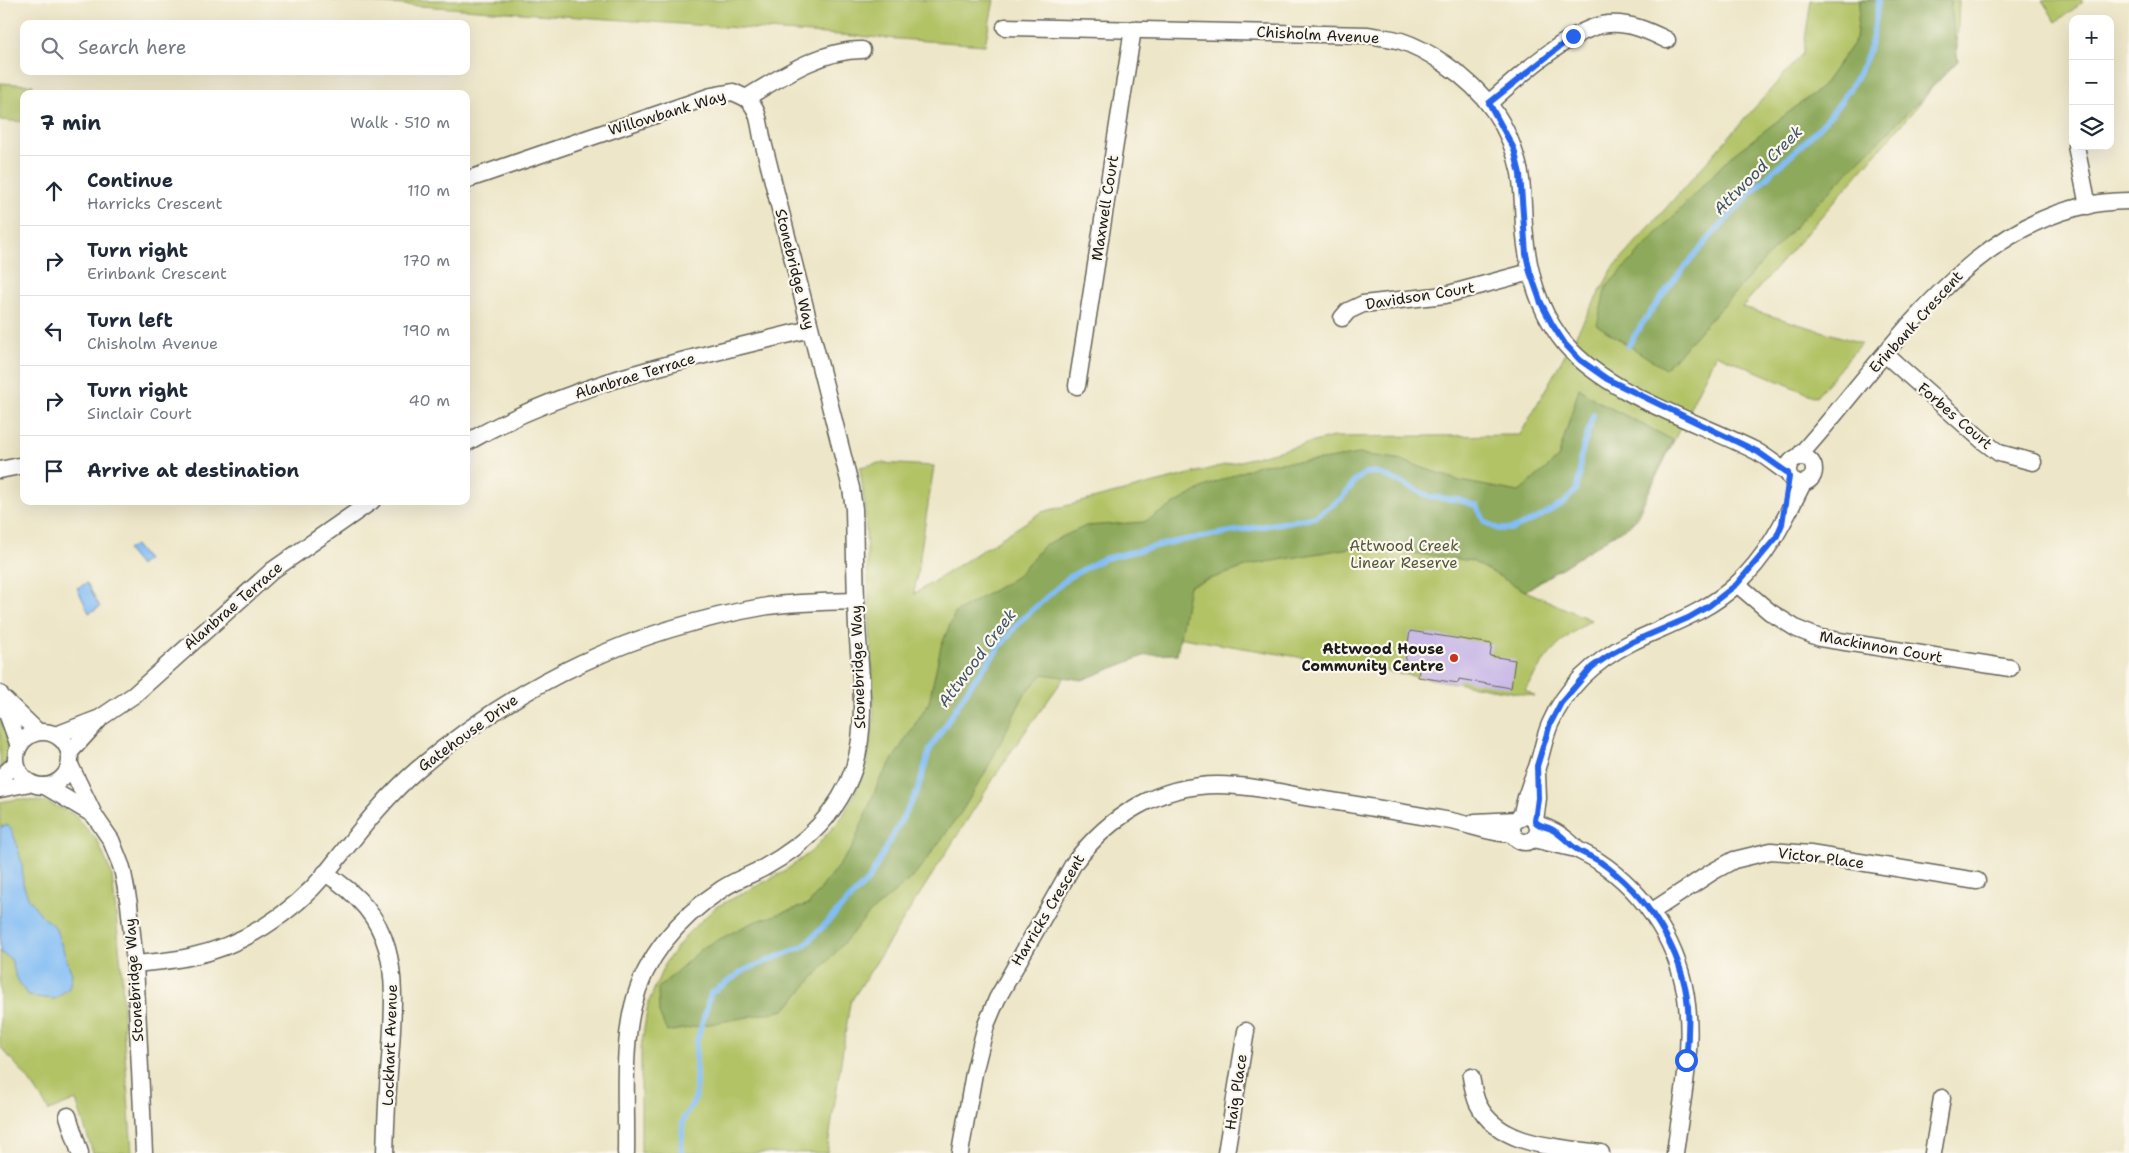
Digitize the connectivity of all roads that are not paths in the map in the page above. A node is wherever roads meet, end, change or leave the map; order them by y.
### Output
1 (1005, 27) dead end
2 (1133, 30) junction
3 (1667, 40) dead end
4 (862, 50) dead end
5 (746, 98) junction
6 (1489, 103) junction
7 (2077, 150) edge
8 (470, 179) edge
9 (2129, 201) edge
10 (2088, 206) junction
11 (1530, 272) junction
12 (1342, 318) dead end
13 (810, 329) junction
14 (1886, 355) junction
15 (1077, 386) dead end
16 (470, 441) edge
17 (2033, 462) dead end
18 (20, 466) edge
19 (1797, 469) junction
20 (0, 470) edge
21 (366, 505) edge
22 (1737, 584) junction
23 (856, 601) junction
24 (2010, 668) dead end
25 (0, 695) edge
26 (100, 718) junction
27 (38, 732) junction
28 (56, 735) junction
29 (19, 746) junction
30 (70, 759) junction
31 (16, 764) junction
32 (0, 778) edge
33 (38, 785) junction
34 (0, 789) edge
35 (94, 815) junction
36 (1526, 826) junction
37 (325, 874) junction
38 (1977, 881) dead end
39 (1651, 912) junction
40 (135, 964) junction
41 (1246, 1031) dead end
42 (1470, 1078) dead end
43 (1942, 1098) dead end
44 (68, 1116) dead end
45 (80, 1153) edge
46 (144, 1153) edge
47 (385, 1153) edge
48 (626, 1153) edge
49 (960, 1153) edge
50 (1226, 1153) edge
51 (1601, 1153) edge
52 (1675, 1153) edge
53 (1933, 1153) edge

1 - 2 street, Chisholm Avenue
2 - 6 street, Chisholm Avenue
2 - 15 street, Maxwell Court
3 - 6 street
4 - 5 street, Willowbank Way
5 - 8 street, Willowbank Way
5 - 13 street, Stonebridge Way
6 - 11 street, Chisholm Avenue
7 - 10 street
9 - 10 street, Erinbank Crescent
10 - 14 street, Erinbank Crescent
11 - 12 street, Davidson Court
11 - 19 street, Chisholm Avenue
13 - 16 street, Alanbrae Terrace
13 - 23 street, Stonebridge Way
14 - 17 street, Forbes Court
14 - 19 street, Erinbank Crescent
18 - 20 street
19 - 22 street, Erinbank Crescent
21 - 26 street, Alanbrae Terrace
22 - 24 street, Mackinnon Court
22 - 36 street, Erinbank Crescent
23 - 37 street, Gatehouse Drive
23 - 48 street, Stonebridge Way
25 - 27 street
25 - 29 street
26 - 28 street, Alanbrae Terrace
26 - 30 street, Alanbrae Terrace
27 - 28 street
27 - 29 street
28 - 30 street
29 - 31 street
30 - 33 street, Alanbrae Terrace
30 - 35 street, Stonebridge Way
31 - 32 street
31 - 33 street
33 - 34 street, Alanbrae Terrace
33 - 35 street, Stonebridge Way
35 - 40 street, Stonebridge Way
36 - 39 street, Harricks Crescent
36 - 49 street, Harricks Crescent
37 - 40 street, Gatehouse Drive
37 - 47 street, Lockhart Avenue
38 - 39 street, Victor Place
39 - 52 street, Harricks Crescent
40 - 46 street, Stonebridge Way
41 - 50 street, Haig Place
42 - 51 street
43 - 53 street
44 - 45 street

